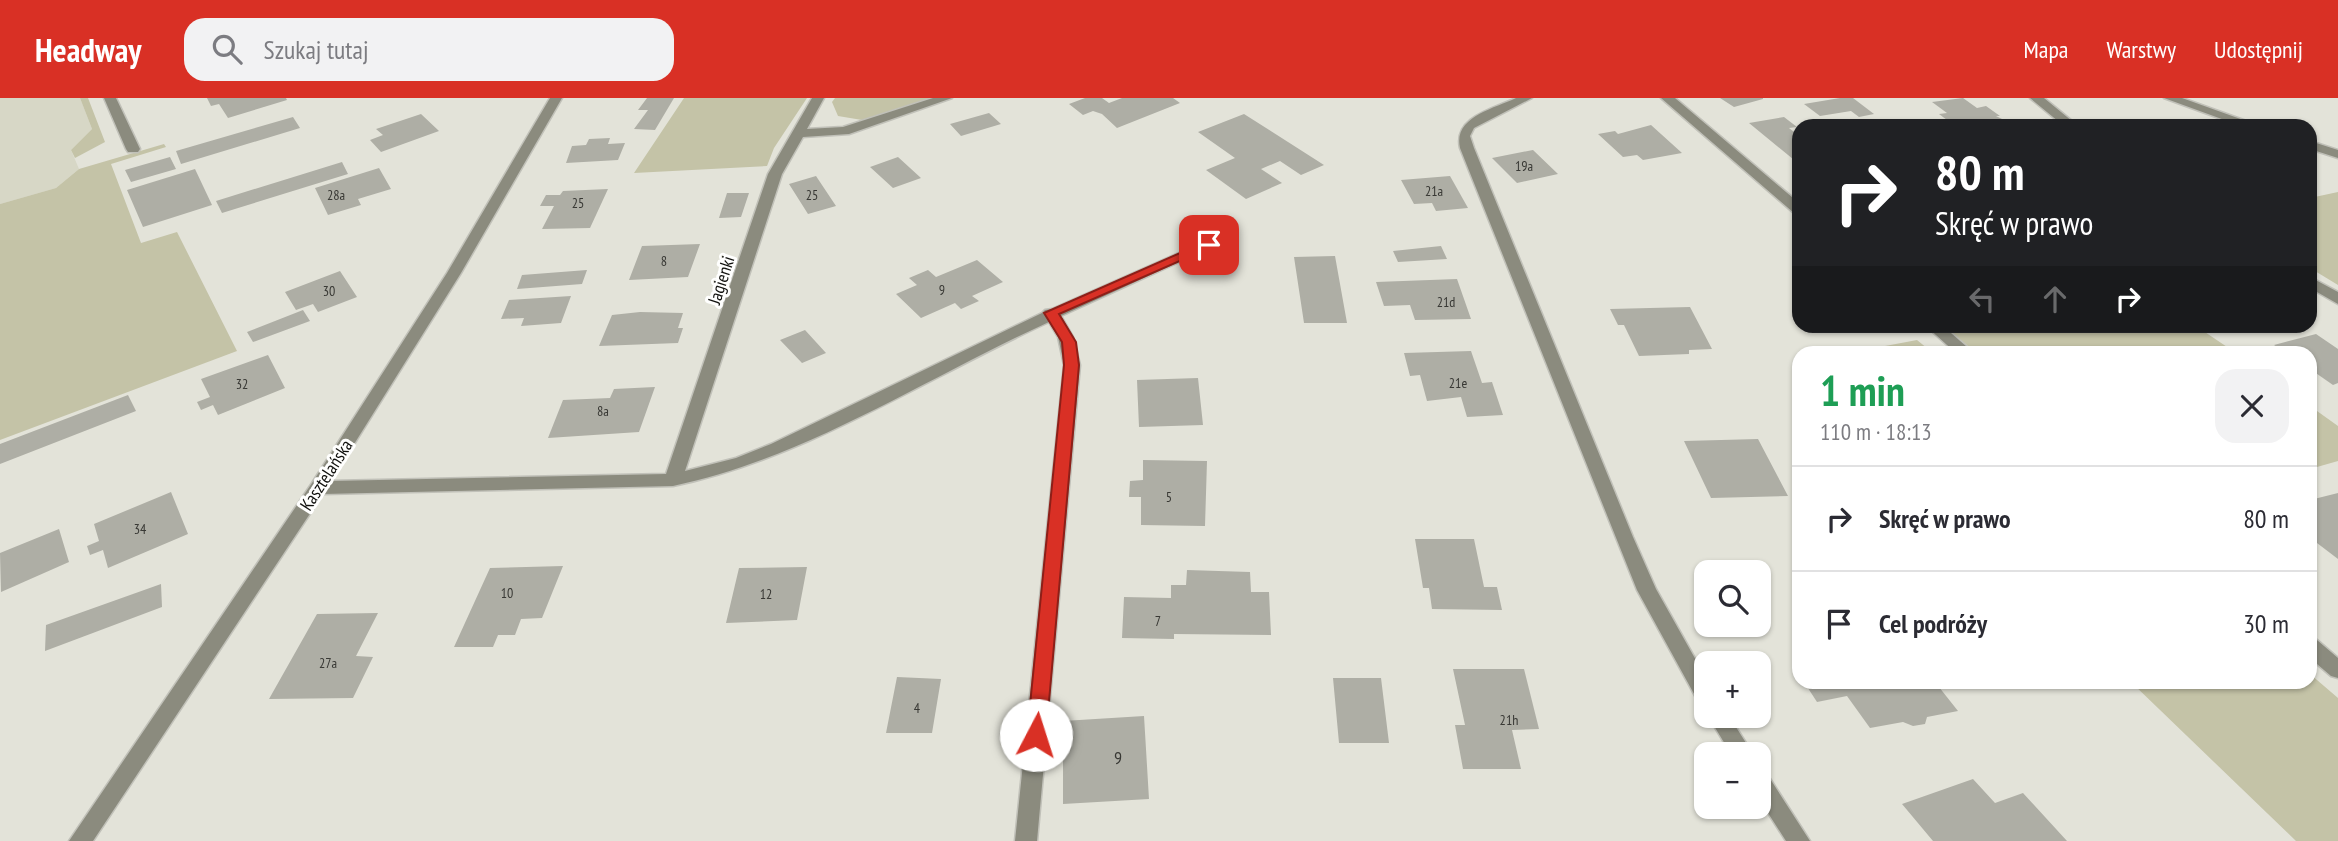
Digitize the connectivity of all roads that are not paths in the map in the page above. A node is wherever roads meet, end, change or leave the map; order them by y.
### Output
1 (110, 98) edge
2 (556, 98) edge
3 (818, 98) edge
4 (946, 98) edge
5 (1526, 98) edge
6 (1667, 98) edge
7 (2036, 98) edge
8 (2170, 98) edge
9 (2063, 119) edge
10 (2233, 119) edge
11 (797, 133) junction
12 (2317, 147) edge
13 (133, 149) dead end
14 (2338, 154) edge
15 (1792, 204) edge
16 (1209, 245) dead end
17 (2317, 286) edge
18 (2338, 299) edge
19 (1051, 313) junction
20 (1942, 333) edge
21 (1958, 346) edge
22 (673, 480) junction
23 (318, 488) junction
24 (2317, 652) edge
25 (2338, 670) edge
26 (1694, 676) edge
27 (1771, 798) edge
28 (80, 841) edge
29 (1026, 841) edge
30 (1799, 841) edge

1 - 13 street
2 - 23 street, Kasztelańska
3 - 11 street, Jagienki
4 - 11 street
5 - 26 street
6 - 15 street
7 - 9 street
8 - 10 street
11 - 22 street, Jagienki
12 - 14 street
16 - 19 street
17 - 18 street
19 - 22 street
19 - 29 street
20 - 21 street
22 - 23 street
23 - 28 street, Kasztelańska
24 - 25 street
27 - 30 street

